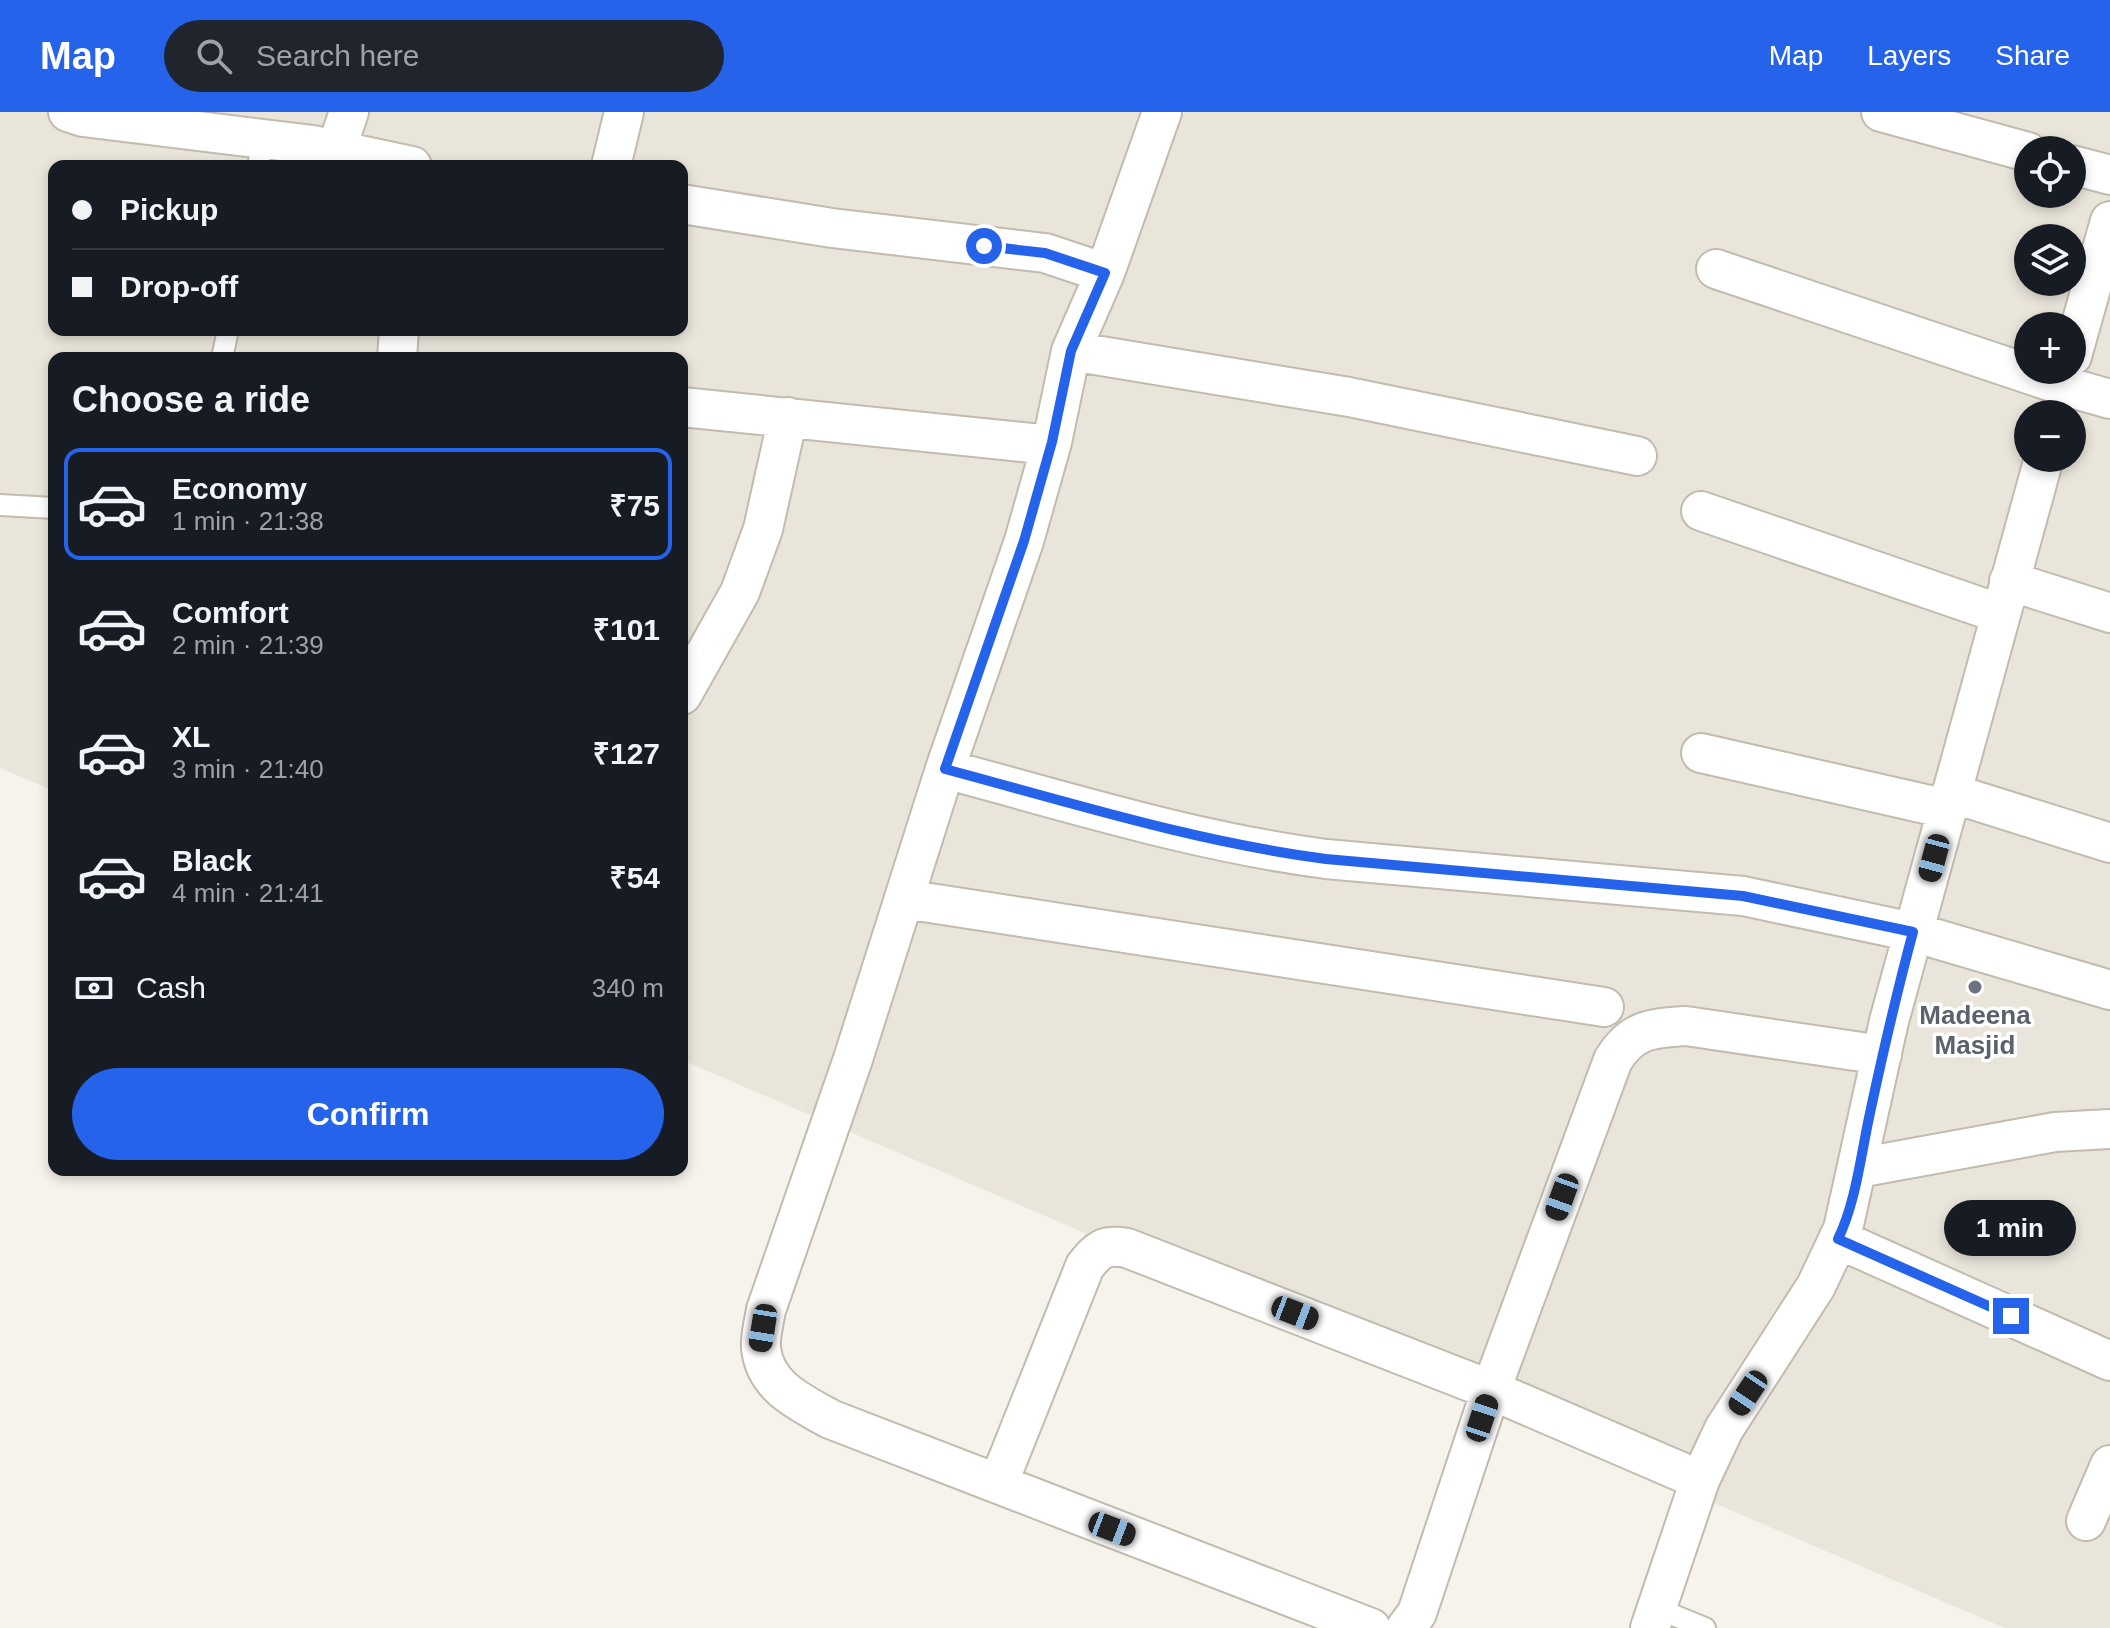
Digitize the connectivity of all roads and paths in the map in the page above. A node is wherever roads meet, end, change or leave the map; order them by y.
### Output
1 (68, 112) edge
2 (349, 112) edge
3 (624, 112) edge
4 (1162, 112) edge
5 (1881, 112) edge
6 (139, 118) edge
7 (2014, 148) edge
8 (336, 150) junction
9 (261, 152) edge
10 (382, 160) edge
11 (612, 160) edge
12 (2086, 169) edge
13 (2110, 175) edge
14 (688, 205) edge
15 (2110, 221) edge
16 (1716, 269) dead end
17 (1105, 273) junction
18 (2085, 312) edge
19 (1071, 351) junction
20 (2014, 365) edge
21 (2070, 384) edge
22 (2110, 399) edge
23 (688, 408) edge
24 (788, 417) junction
25 (1052, 442) junction
26 (1637, 456) dead end
27 (2040, 472) edge
28 (0, 505) edge
29 (48, 508) edge
30 (1701, 511) dead end
31 (2005, 597) junction
32 (2110, 613) edge
33 (688, 684) edge
34 (1701, 753) dead end
35 (945, 769) junction
36 (1949, 801) junction
37 (2110, 843) edge
38 (904, 899) junction
39 (1913, 932) junction
40 (2110, 990) edge
41 (1604, 1007) dead end
42 (1882, 1055) junction
43 (2110, 1129) edge
44 (1858, 1168) junction
45 (1838, 1239) junction
46 (2110, 1361) edge
47 (1491, 1390) junction
48 (2110, 1465) edge
49 (1700, 1480) junction
50 (998, 1484) junction
51 (2086, 1521) dead end
52 (1653, 1618) edge
53 (1371, 1628) edge
54 (1406, 1628) edge
55 (1705, 1628) edge

1 - 6 street
2 - 8 street
3 - 11 street
4 - 17 street
5 - 7 street
6 - 9 street
8 - 9 street
8 - 10 street
12 - 13 street
14 - 17 street
15 - 18 street
16 - 20 street
17 - 19 street
19 - 25 street
19 - 26 street
21 - 22 street
23 - 24 street
24 - 25 street
24 - 33 street
25 - 35 street
27 - 31 street
28 - 29 lane
30 - 31 street
31 - 32 street
31 - 36 street
34 - 36 street
35 - 38 street
35 - 39 street
36 - 37 street
36 - 39 street
38 - 41 street
38 - 50 street
39 - 40 street
39 - 42 street
42 - 44 street
42 - 47 street
43 - 44 street
44 - 45 street
45 - 46 street
45 - 49 street
47 - 49 street
47 - 50 street
47 - 54 street
48 - 51 street
49 - 52 street
50 - 53 street
52 - 55 lane

